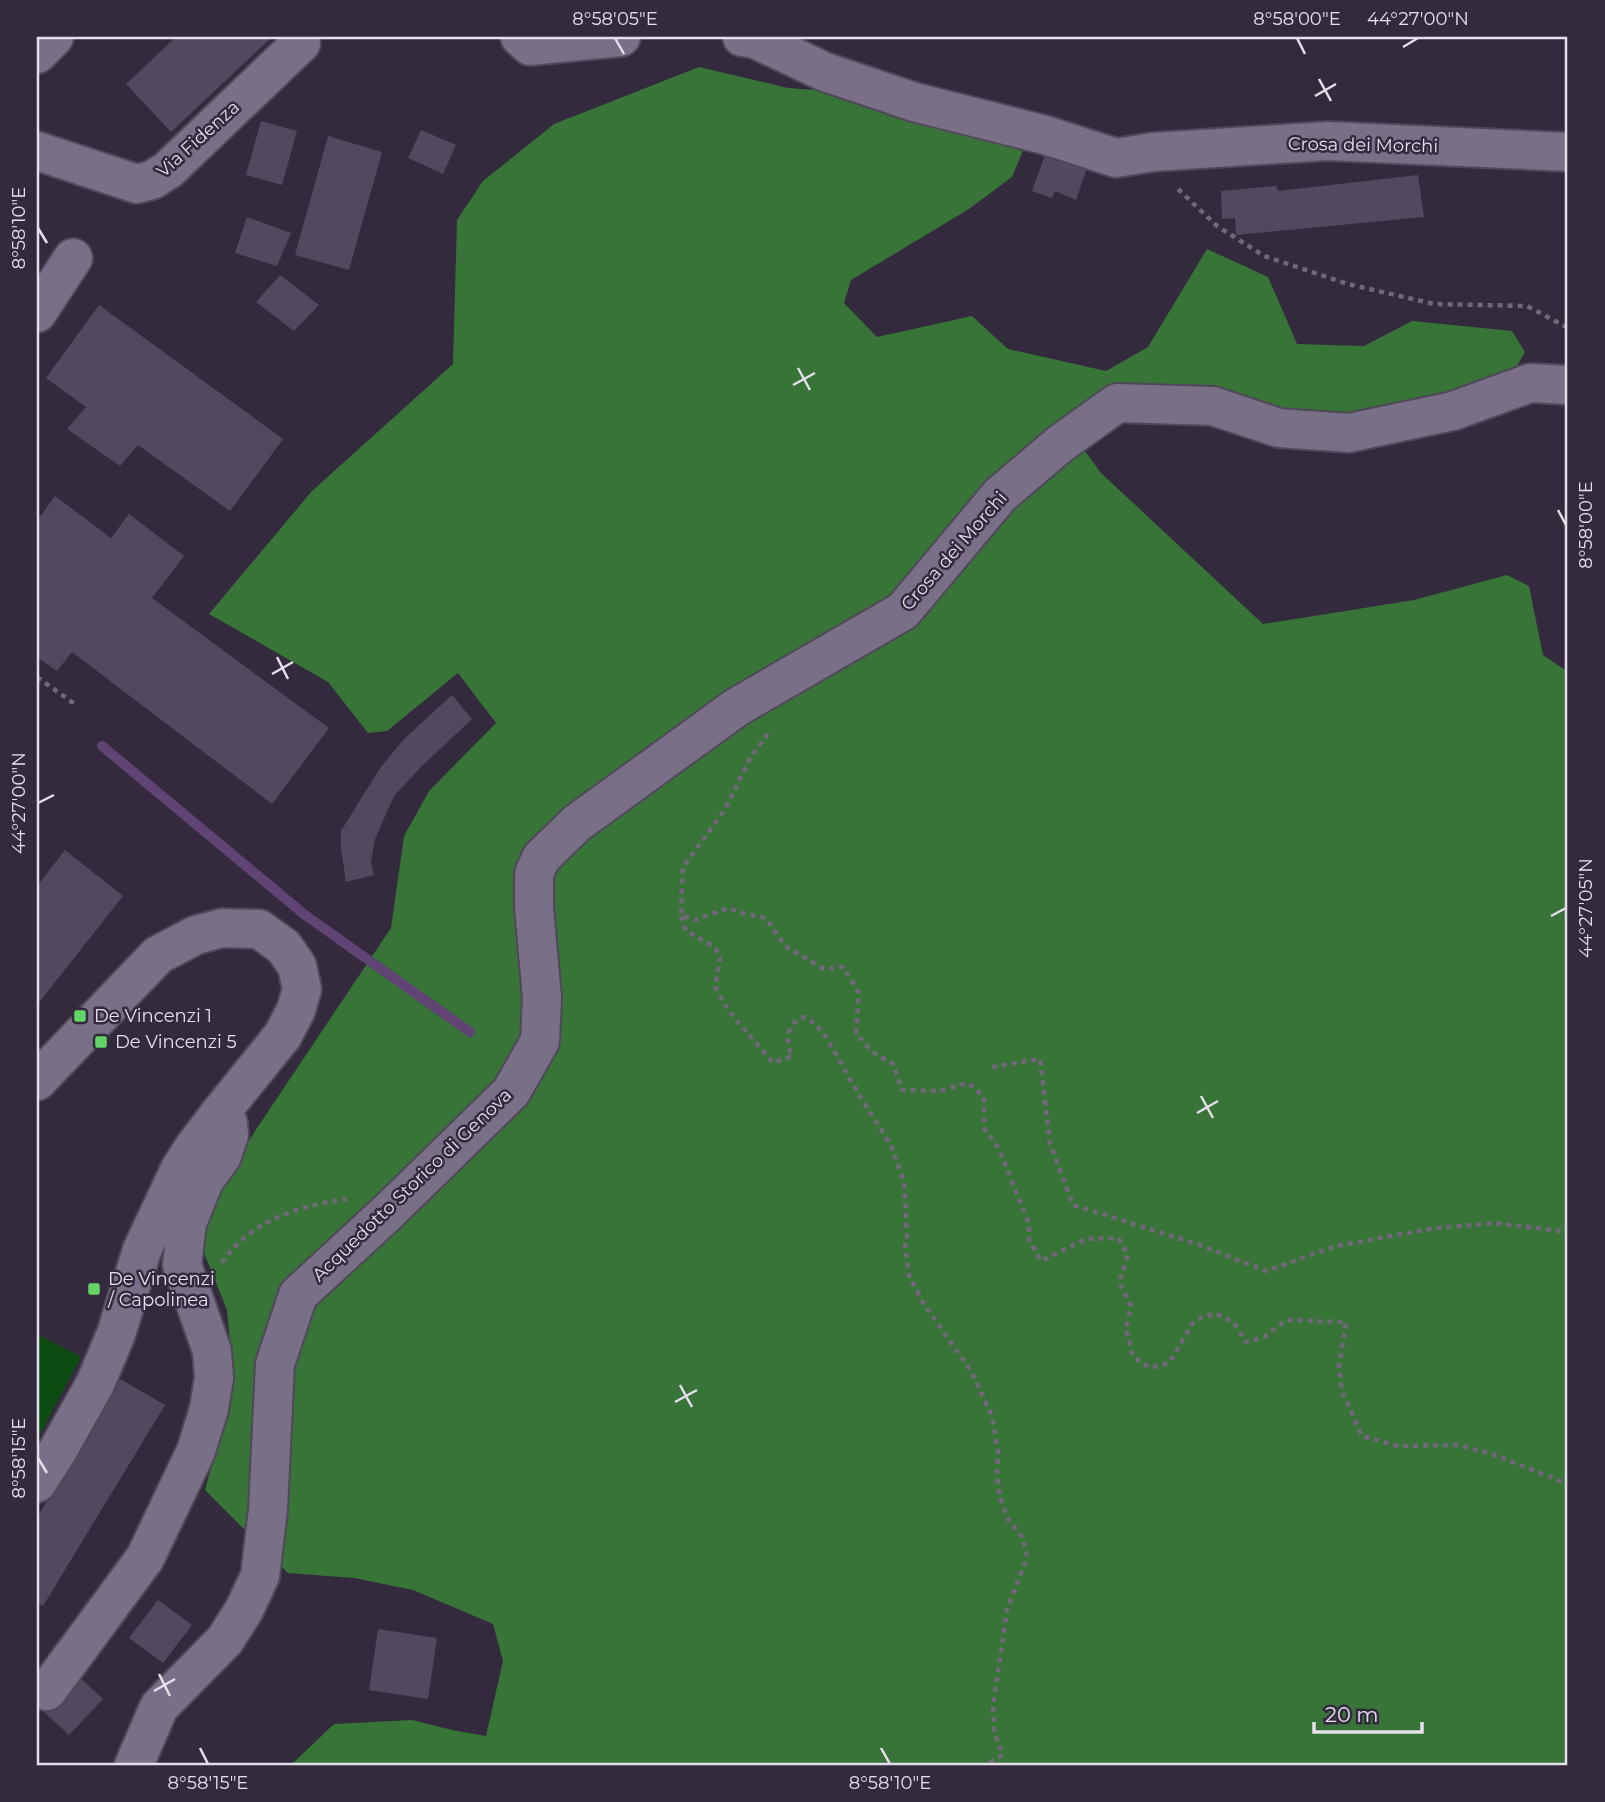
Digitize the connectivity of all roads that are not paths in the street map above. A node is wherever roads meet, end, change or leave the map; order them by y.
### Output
1 (54, 37) edge
2 (520, 37) edge
3 (621, 37) edge
4 (741, 37) edge
5 (301, 43) dead end
6 (37, 54) edge
7 (37, 151) edge
8 (1568, 152) edge
9 (73, 258) dead end
10 (37, 313) edge
11 (1568, 385) edge
12 (815, 661) joint
13 (37, 1081) edge
14 (220, 1113) junction
15 (37, 1483) edge
16 (47, 1691) dead end
17 (134, 1765) edge

1 - 6 street
2 - 3 street
4 - 8 street, Crosa dei Morchi
5 - 7 street, Via Fidenza
9 - 10 street
11 - 12 street, Crosa dei Morchi
12 - 17 street, Acquedotto Storico di Genova
13 - 14 street
14 - 15 street
14 - 16 street

